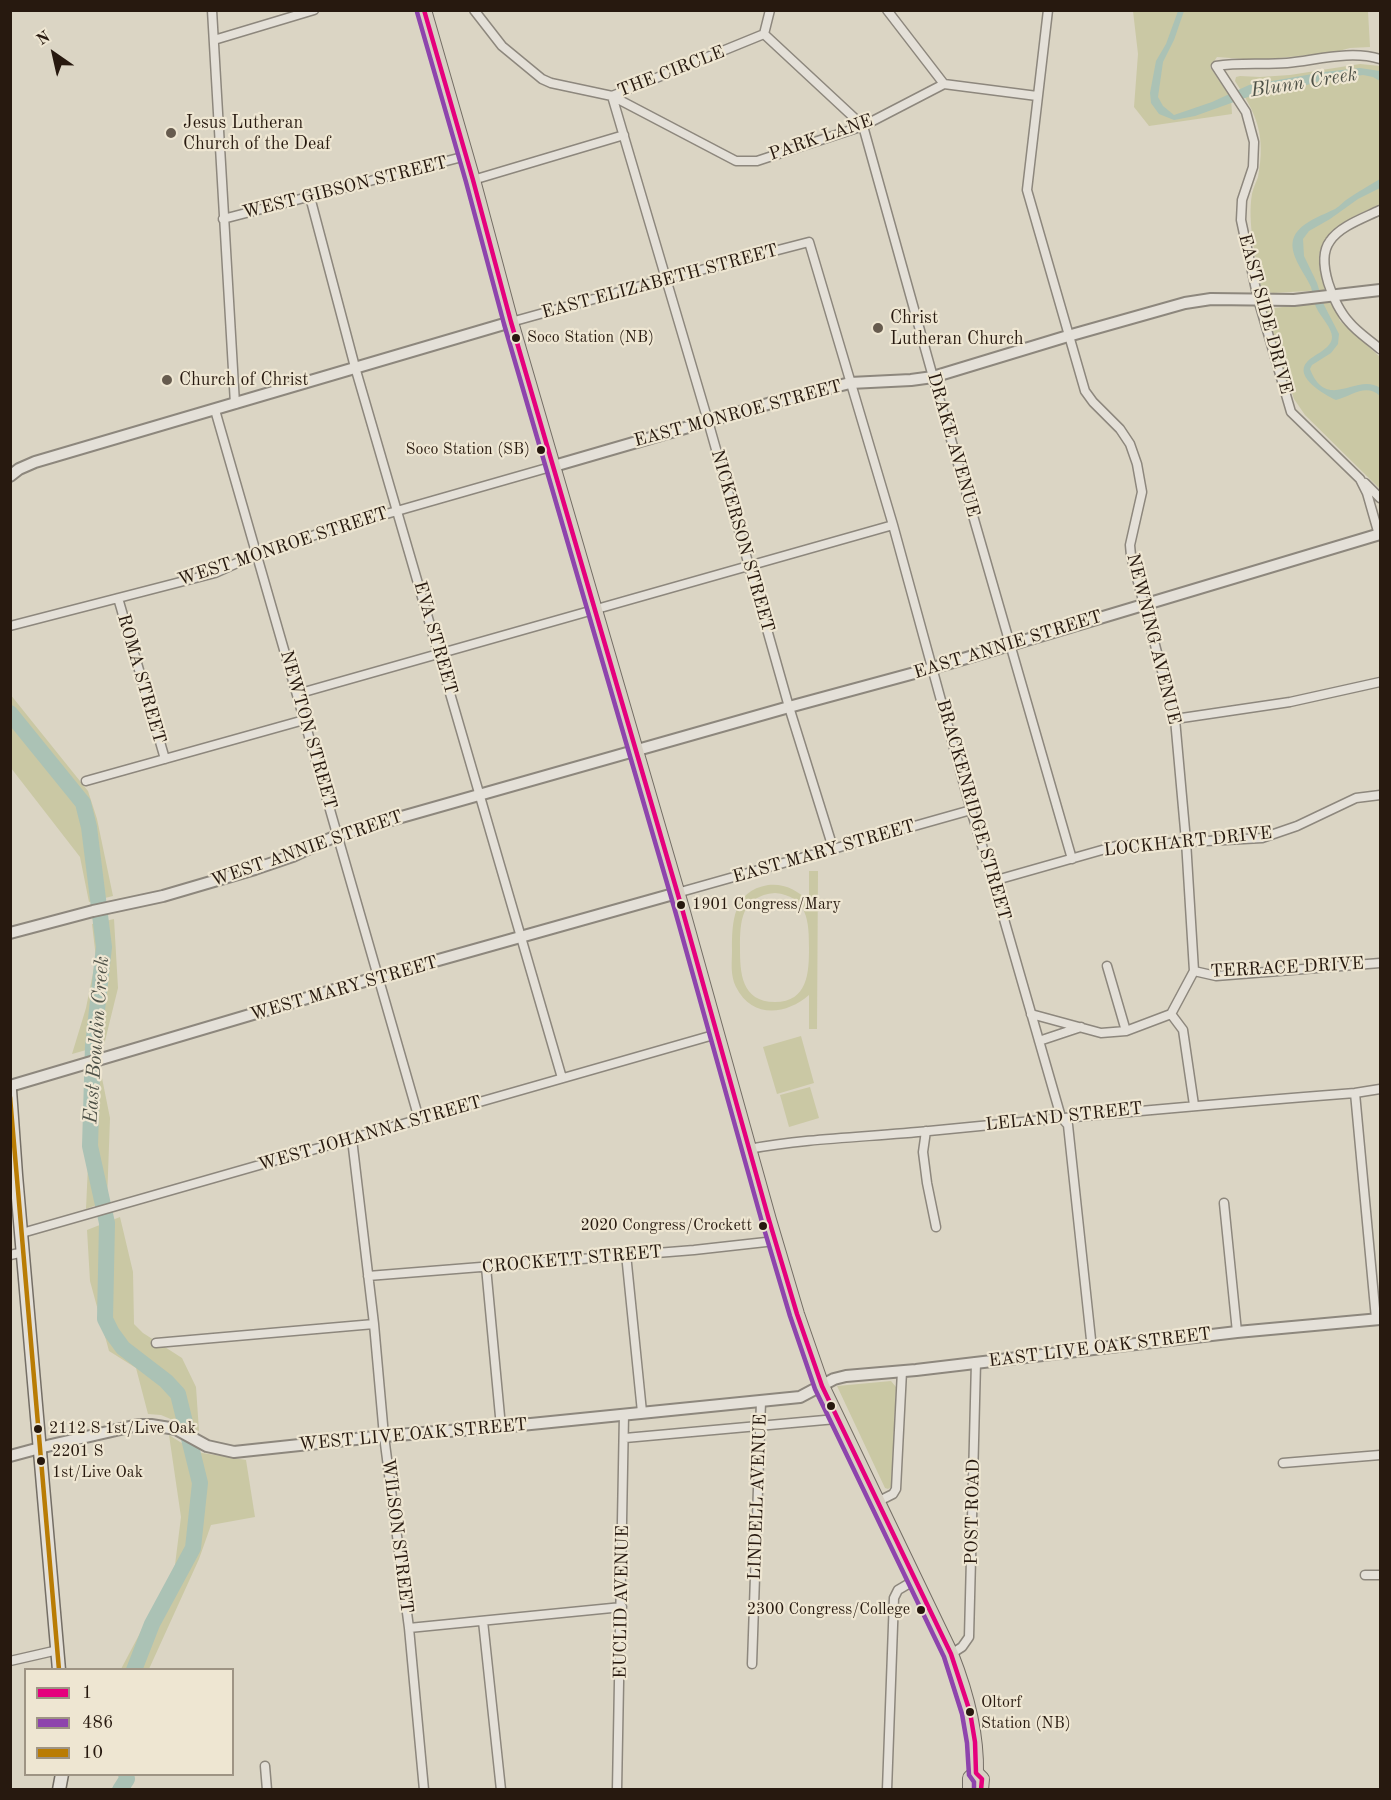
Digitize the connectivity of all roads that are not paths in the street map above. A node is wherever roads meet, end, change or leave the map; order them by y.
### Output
1 (212, 10) edge
2 (314, 10) edge
3 (424, 10) edge
4 (474, 10) edge
5 (770, 10) edge
6 (887, 10) edge
7 (1048, 10) edge
8 (764, 34) junction
9 (214, 40) junction
10 (1380, 58) edge
11 (944, 84) junction
12 (612, 96) junction
13 (1037, 96) junction
14 (863, 126) junction
15 (624, 135) junction
16 (466, 156) junction
17 (473, 180) junction
18 (310, 197) junction
19 (1380, 210) edge
20 (223, 219) junction
21 (809, 242) joint
22 (666, 279) junction
23 (1380, 290) edge
24 (1330, 295) junction
25 (1258, 299) junction
26 (511, 322) junction
27 (1068, 336) junction
28 (1380, 349) edge
29 (355, 367) junction
30 (933, 377) junction
31 (850, 383) junction
32 (235, 404) junction
33 (214, 410) junction
34 (708, 421) junction
35 (554, 466) junction
36 (10, 476) edge
37 (1360, 479) junction
38 (1380, 498) edge
39 (398, 510) junction
40 (893, 525) junction
41 (1380, 536) edge
42 (257, 554) junction
43 (749, 566) junction
44 (118, 598) junction
45 (1145, 603) junction
46 (596, 609) junction
47 (10, 626) edge
48 (1010, 644) junction
49 (440, 654) junction
50 (933, 668) junction
51 (1380, 682) edge
52 (297, 694) junction
53 (789, 707) junction
54 (1175, 719) junction
55 (304, 720) junction
56 (636, 750) junction
57 (165, 759) junction
58 (86, 781) dead end
59 (480, 795) junction
60 (1380, 795) edge
61 (970, 810) junction
62 (338, 835) junction
63 (1186, 842) junction
64 (833, 848) junction
65 (1072, 859) junction
66 (993, 881) junction
67 (677, 893) junction
68 (10, 933) edge
69 (521, 938) junction
70 (1380, 963) edge
71 (1107, 966) dead end
72 (1194, 971) junction
73 (378, 977) junction
74 (1031, 1014) junction
75 (1171, 1014) junction
76 (1081, 1027) junction
77 (1126, 1031) junction
78 (717, 1034) junction
79 (1039, 1041) junction
80 (562, 1078) junction
81 (10, 1088) edge
82 (1380, 1089) edge
83 (1354, 1093) junction
84 (1194, 1105) junction
85 (1061, 1117) junction
86 (419, 1119) junction
87 (926, 1131) junction
88 (352, 1139) junction
89 (748, 1149) junction
90 (1224, 1203) dead end
91 (936, 1227) dead end
92 (22, 1233) junction
93 (775, 1241) junction
94 (24, 1252) junction
95 (626, 1254) junction
96 (10, 1255) edge
97 (486, 1267) junction
98 (368, 1276) junction
99 (1378, 1319) edge
100 (374, 1324) junction
101 (1237, 1332) junction
102 (156, 1343) dead end
103 (1092, 1349) junction
104 (976, 1362) junction
105 (902, 1371) junction
106 (822, 1386) junction
107 (761, 1401) junction
108 (642, 1412) junction
109 (624, 1414) junction
110 (837, 1419) junction
111 (761, 1426) junction
112 (501, 1427) junction
113 (384, 1436) junction
114 (625, 1438) junction
115 (39, 1447) junction
116 (10, 1455) edge
117 (1380, 1455) edge
118 (1283, 1463) dead end
119 (878, 1502) junction
120 (1365, 1575) dead end
121 (1380, 1575) edge
122 (915, 1580) junction
123 (622, 1607) junction
124 (483, 1622) junction
125 (409, 1628) junction
126 (58, 1650) junction
127 (951, 1654) junction
128 (10, 1661) edge
129 (752, 1664) dead end
130 (59, 1668) edge
131 (265, 1766) dead end
132 (976, 1773) junction
133 (267, 1790) edge
134 (424, 1790) edge
135 (501, 1790) edge
136 (617, 1790) edge
137 (887, 1790) edge
138 (970, 1790) edge
139 (981, 1790) edge

1 - 9 street
2 - 9 street
3 - 16 main road
4 - 12 street, THE CIRCLE
5 - 8 street
6 - 11 street
7 - 13 street, NEWNING AVENUE
8 - 12 street, THE CIRCLE
8 - 14 street
9 - 20 street
10 - 25 street, EAST SIDE DRIVE
11 - 13 street
11 - 14 street, PARK LANE
12 - 14 street, PARK LANE
12 - 15 street, NICKERSON STREET
13 - 27 street, NEWNING AVENUE
14 - 30 street, DRAKE AVENUE
15 - 17 street
15 - 22 street, NICKERSON STREET
16 - 17 main road
16 - 18 street, WEST GIBSON STREET
17 - 26 main road
18 - 20 street, WEST GIBSON STREET
18 - 29 street, EVA STREET
19 - 24 street
20 - 32 street
21 - 22 street, EAST ELIZABETH STREET
21 - 31 street, BRACKENRIDGE STREET
22 - 26 street, EAST ELIZABETH STREET
22 - 34 street, NICKERSON STREET
23 - 24 street, EAST MONROE STREET
24 - 25 street, EAST MONROE STREET
24 - 28 street
25 - 27 street, EAST MONROE STREET
25 - 37 street, EAST SIDE DRIVE
26 - 29 street
26 - 35 main road
27 - 30 street, EAST MONROE STREET
27 - 45 street, NEWNING AVENUE
29 - 32 street
29 - 39 street, EVA STREET
30 - 31 street, EAST MONROE STREET
30 - 48 street, DRAKE AVENUE
31 - 34 street, EAST MONROE STREET
31 - 40 street, BRACKENRIDGE STREET
32 - 33 street
33 - 36 street
33 - 42 street, NEWTON STREET
34 - 35 street, EAST MONROE STREET
34 - 43 street, NICKERSON STREET
35 - 39 street, WEST MONROE STREET
35 - 46 main road
37 - 38 street
37 - 41 street, EAST SIDE DRIVE
39 - 42 street, WEST MONROE STREET
39 - 49 street, EVA STREET
40 - 43 street
40 - 50 street, BRACKENRIDGE STREET
41 - 45 street, EAST ANNIE STREET
42 - 44 street, WEST MONROE STREET
42 - 52 street, NEWTON STREET
43 - 46 street
43 - 53 street, NICKERSON STREET
44 - 47 street, WEST MONROE STREET
44 - 57 street, ROMA STREET
45 - 48 street, EAST ANNIE STREET
45 - 54 street, NEWNING AVENUE
46 - 49 street
46 - 56 main road
48 - 50 street, EAST ANNIE STREET
48 - 65 street, DRAKE AVENUE
49 - 52 street
49 - 59 street, EVA STREET
50 - 53 street, EAST ANNIE STREET
50 - 61 street, BRACKENRIDGE STREET
51 - 54 street
52 - 55 street, NEWTON STREET
53 - 56 street, EAST ANNIE STREET
53 - 64 street, NICKERSON STREET
54 - 63 street, NEWNING AVENUE
55 - 57 street
55 - 62 street, NEWTON STREET
56 - 59 street, WEST ANNIE STREET
56 - 67 main road
57 - 58 street
59 - 62 street, WEST ANNIE STREET
59 - 69 street, EVA STREET
60 - 63 street, LOCKHART DRIVE
61 - 64 street, EAST MARY STREET
61 - 66 street, BRACKENRIDGE STREET
62 - 68 street, WEST ANNIE STREET
62 - 73 street, NEWTON STREET
63 - 65 street, LOCKHART DRIVE
63 - 72 street, NEWNING AVENUE
64 - 67 street, EAST MARY STREET
65 - 66 street, LOCKHART DRIVE
66 - 74 street, BRACKENRIDGE STREET
67 - 69 street, WEST MARY STREET
67 - 78 main road
69 - 73 street, WEST MARY STREET
69 - 80 street, EVA STREET
70 - 72 street, TERRACE DRIVE
71 - 77 street
72 - 75 street
73 - 81 street, WEST MARY STREET
73 - 86 street, NEWTON STREET
74 - 76 street
74 - 79 street, BRACKENRIDGE STREET
75 - 77 street
75 - 84 street
76 - 77 street
76 - 79 street
78 - 80 street, WEST JOHANNA STREET
78 - 89 main road
79 - 85 street, BRACKENRIDGE STREET
80 - 86 street, WEST JOHANNA STREET
81 - 92 main road
82 - 83 street, LELAND STREET
83 - 84 street, LELAND STREET
83 - 99 street
84 - 85 street, LELAND STREET
85 - 87 street, LELAND STREET
85 - 103 street, BRACKENRIDGE STREET
86 - 88 street, WEST JOHANNA STREET
87 - 89 street, LELAND STREET
87 - 91 street
88 - 92 street, WEST JOHANNA STREET
88 - 98 street, WILSON STREET
89 - 93 main road
90 - 101 street
92 - 94 main road
93 - 95 street, CROCKETT STREET
93 - 106 main road
94 - 96 street
94 - 115 main road
95 - 97 street, CROCKETT STREET
95 - 108 street
97 - 98 street, CROCKETT STREET
97 - 112 street
98 - 100 street, WILSON STREET
99 - 101 street, EAST LIVE OAK STREET
100 - 102 street
100 - 113 street, WILSON STREET
101 - 103 street, EAST LIVE OAK STREET
103 - 104 street, EAST LIVE OAK STREET
104 - 105 street, EAST LIVE OAK STREET
104 - 127 street, POST ROAD
105 - 106 street, EAST LIVE OAK STREET
105 - 119 street
106 - 107 street, WEST LIVE OAK STREET
106 - 110 main road
107 - 108 street, WEST LIVE OAK STREET
107 - 111 street, LINDELL AVENUE
108 - 109 street, WEST LIVE OAK STREET
109 - 112 street, WEST LIVE OAK STREET
109 - 114 street, EUCLID AVENUE
110 - 111 street
110 - 119 main road
111 - 114 street
111 - 129 street, LINDELL AVENUE
112 - 113 street, WEST LIVE OAK STREET
113 - 115 street, WEST LIVE OAK STREET
113 - 125 street, WILSON STREET
114 - 123 street, EUCLID AVENUE
115 - 116 street, WEST LIVE OAK STREET
115 - 126 main road
117 - 118 street
119 - 122 main road
120 - 121 street
122 - 127 main road
122 - 137 street
123 - 124 street
123 - 136 street, EUCLID AVENUE
124 - 125 street
124 - 135 street
125 - 134 street, WILSON STREET
126 - 128 street
126 - 130 main road
127 - 132 main road
131 - 133 street
132 - 138 main road
132 - 139 main road

